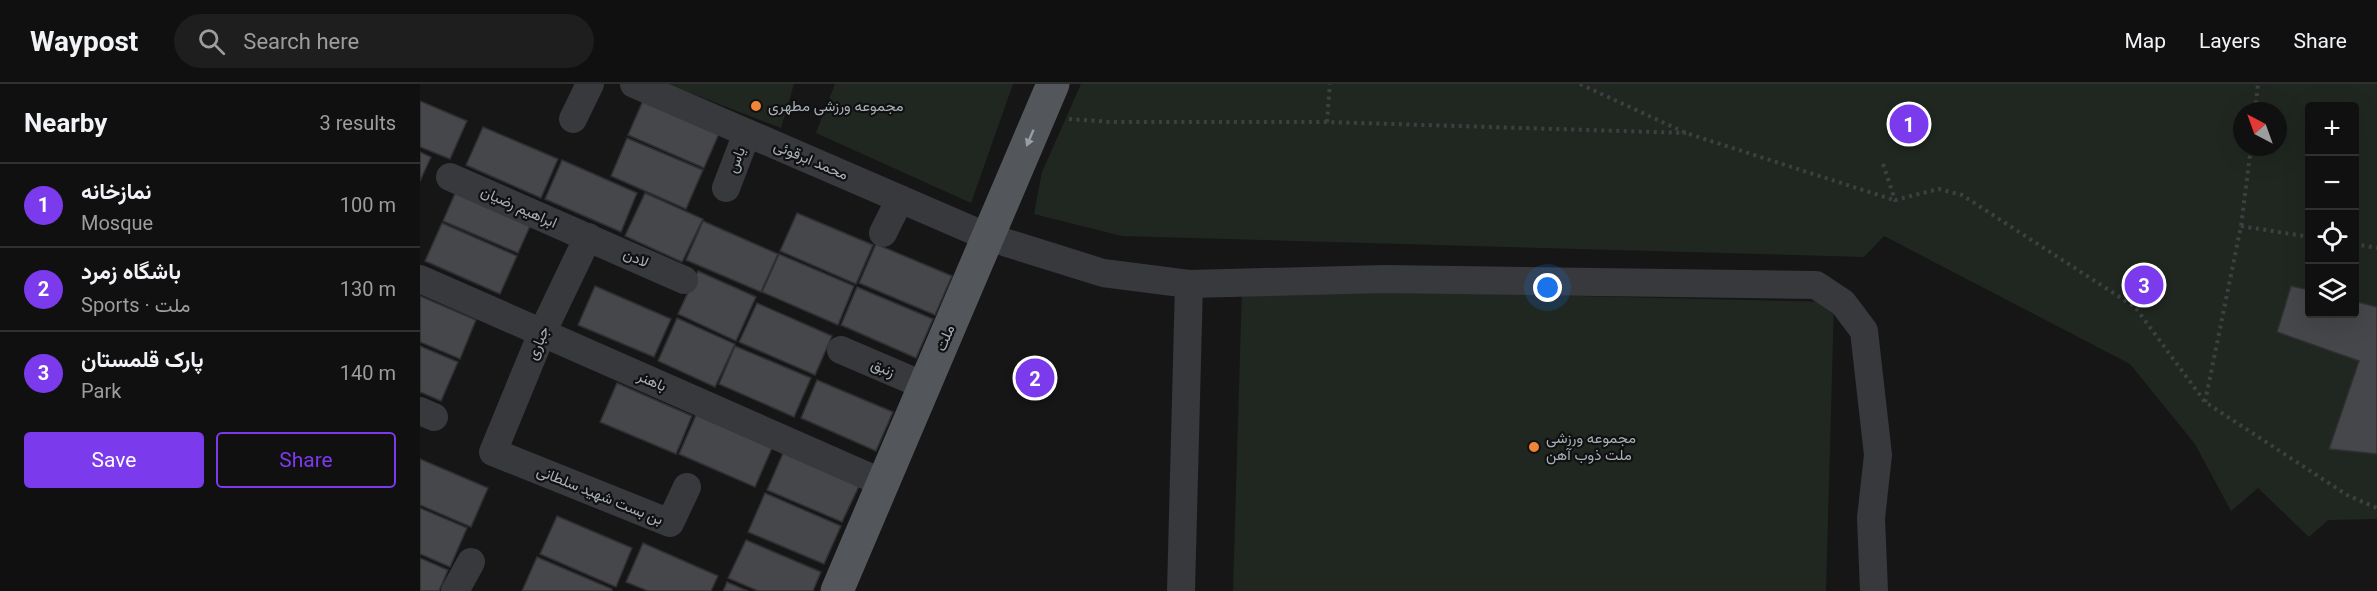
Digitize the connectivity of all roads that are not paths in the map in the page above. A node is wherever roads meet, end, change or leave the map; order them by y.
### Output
1 (590, 84) edge
2 (634, 84) edge
3 (1053, 84) edge
4 (573, 119) dead end
5 (747, 133) junction
6 (450, 177) dead end
7 (726, 188) dead end
8 (900, 199) junction
9 (883, 233) dead end
10 (588, 237) junction
11 (988, 237) junction
12 (420, 279) edge
13 (684, 280) dead end
14 (1190, 284) junction
15 (542, 333) junction
16 (842, 350) dead end
17 (925, 386) junction
18 (493, 452) joint
19 (883, 483) junction
20 (687, 487) dead end
21 (471, 562) dead end
22 (455, 591) edge
23 (837, 591) edge
24 (1181, 591) edge
25 (1874, 591) edge

1 - 4 street
2 - 5 street, محمد ابرقوئی
3 -> 11 main road, ملت
5 - 7 street, یاس
5 - 8 street, محمد ابرقوئی
6 - 10 street, ابراهیم رضیان
8 - 9 street
8 - 11 street, محمد ابرقوئی
10 - 13 street, لادن
10 - 15 street, جباری
11 - 14 street, محمد ابرقوئی
11 - 17 main road, ملت
12 - 15 street, باهنر
14 - 24 street
14 - 25 street, محمد ابرقوئی
15 - 18 street, جباری
15 - 19 street, باهنر
16 - 17 street, زنبق
17 - 19 main road, ملت
18 - 20 street, بن بست شهید سلطانی
19 - 23 main road, ملت
21 - 22 street

